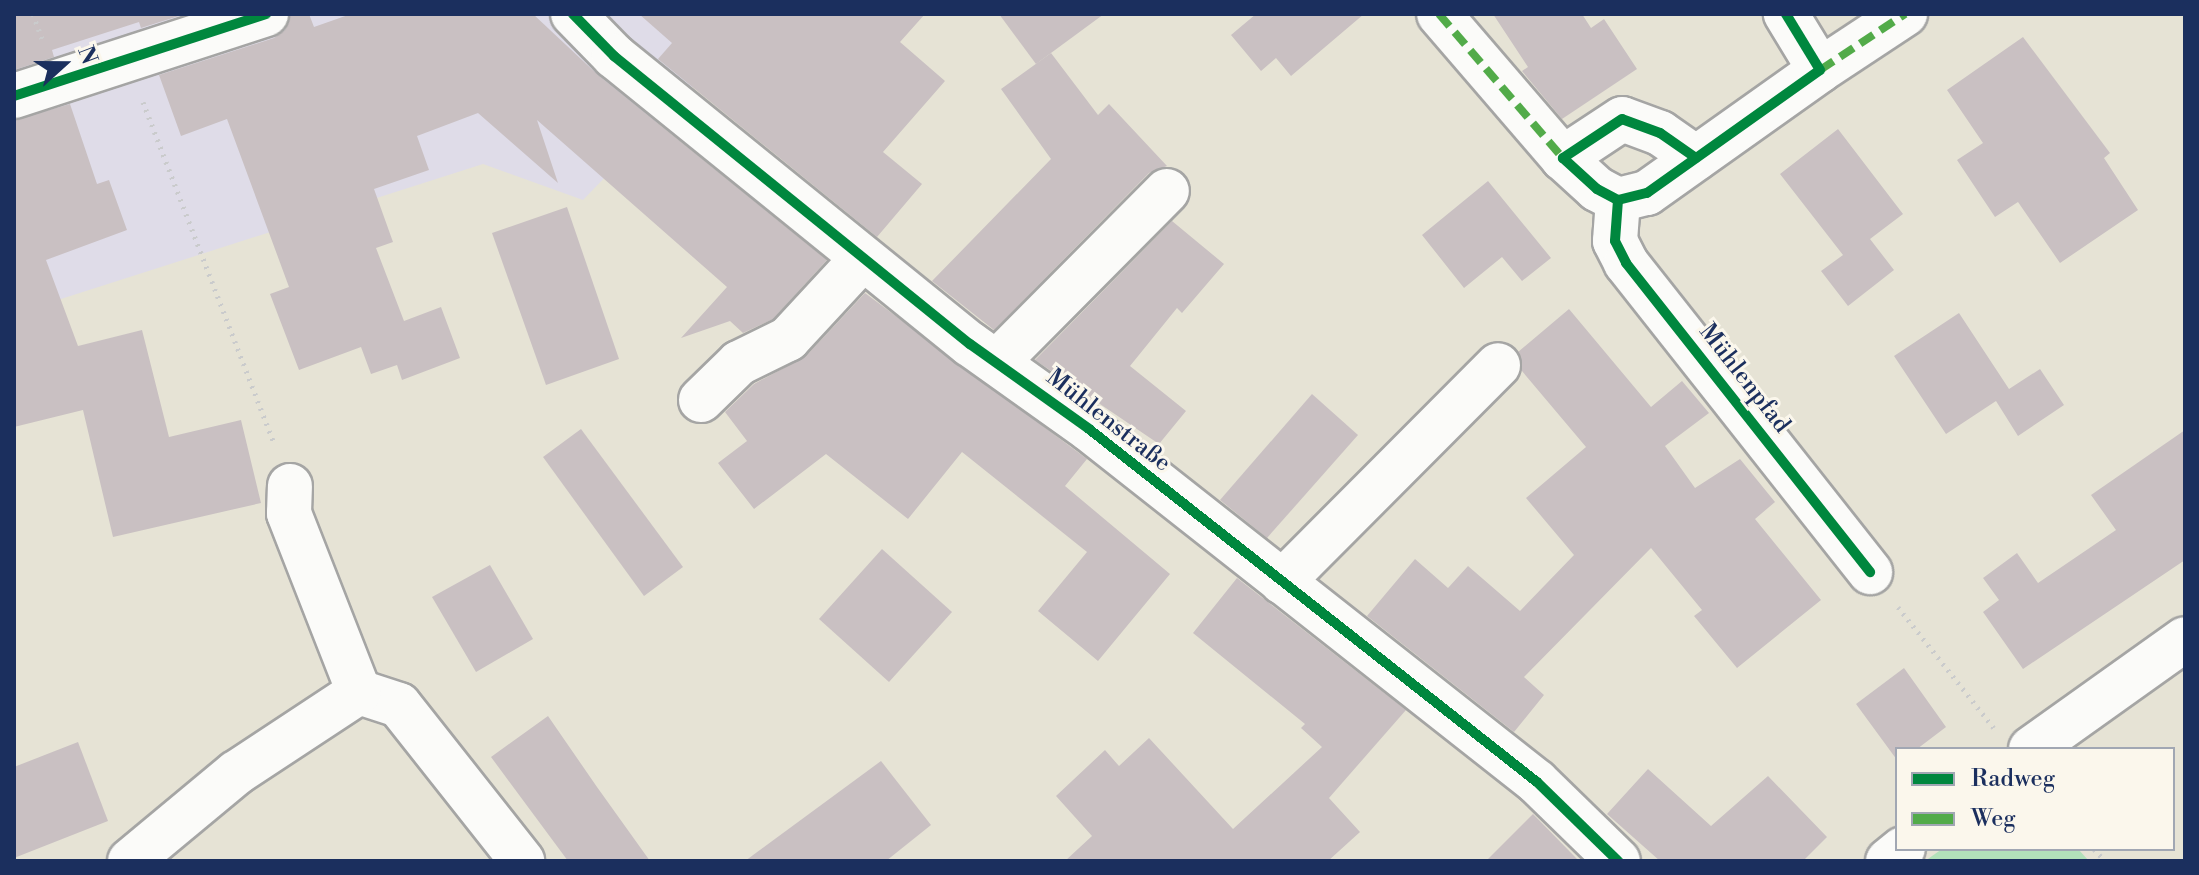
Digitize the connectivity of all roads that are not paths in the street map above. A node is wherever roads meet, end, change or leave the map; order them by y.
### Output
1 (266, 14) edge
2 (573, 14) edge
3 (1439, 14) edge
4 (1786, 14) edge
5 (1905, 14) edge
6 (1820, 70) junction
7 (14, 96) edge
8 (1563, 158) junction
9 (1696, 158) junction
10 (1167, 191) dead end
11 (1618, 200) junction
12 (863, 258) junction
13 (997, 362) junction
14 (1498, 365) dead end
15 (701, 400) dead end
16 (290, 486) road end
17 (1870, 572) road end
18 (1282, 582) junction
19 (2185, 639) edge
20 (359, 692) junction
21 (2018, 745) edge
22 (130, 861) edge
23 (522, 861) edge
24 (1618, 861) edge

1 - 7 street
2 - 12 street, Mühlenstraße
3 - 8 street
4 - 6 street
5 - 6 street
6 - 9 street
8 - 9 street
8 - 11 street
9 - 11 street
10 - 13 street
11 - 17 street, Mühlenpfad
12 - 13 street, Mühlenstraße
12 - 15 street
13 - 18 street, Mühlenstraße
14 - 18 street
16 - 20 street
18 - 24 street, Mühlenstraße
19 - 21 street
20 - 22 street
20 - 23 street

